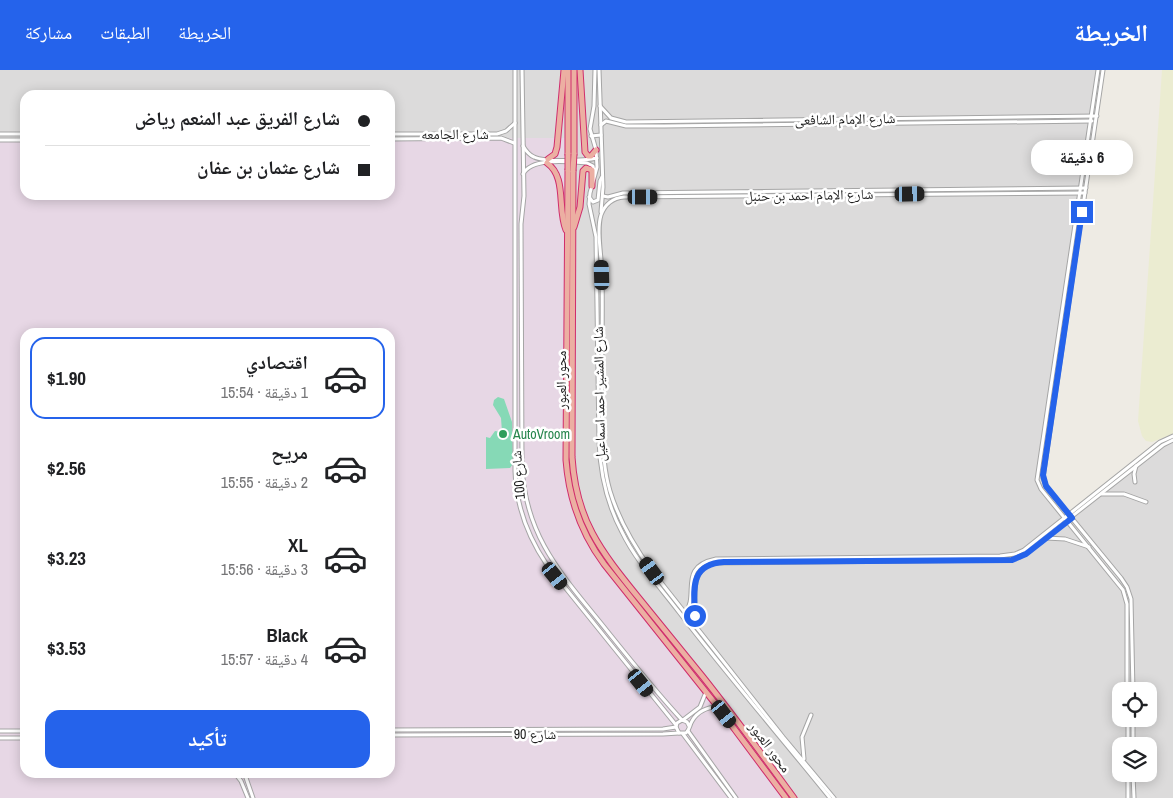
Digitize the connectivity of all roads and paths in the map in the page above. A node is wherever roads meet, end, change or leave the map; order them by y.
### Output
1 (515, 70) edge
2 (522, 70) edge
3 (564, 70) edge
4 (568, 70) edge
5 (574, 70) edge
6 (580, 70) edge
7 (595, 70) edge
8 (599, 70) edge
9 (1098, 70) edge
10 (1103, 70) edge
11 (515, 84) junction
12 (522, 84) junction
13 (597, 90) junction
14 (594, 106) junction
15 (600, 106) junction
16 (1096, 118) junction
17 (1091, 119) junction
18 (515, 122) junction
19 (601, 125) junction
20 (0, 134) edge
21 (20, 134) edge
22 (395, 134) edge
23 (601, 135) junction
24 (483, 136) junction
25 (591, 136) junction
26 (395, 139) edge
27 (0, 140) edge
28 (20, 140) edge
29 (515, 143) junction
30 (523, 146) junction
31 (596, 150) junction
32 (571, 154) junction
33 (533, 157) junction
34 (597, 158) junction
35 (547, 161) junction
36 (531, 162) junction
37 (523, 175) junction
38 (602, 176) junction
39 (592, 186) junction
40 (1080, 190) junction
41 (1085, 190) junction
42 (515, 196) junction
43 (524, 196) junction
44 (589, 196) junction
45 (603, 196) junction
46 (614, 197) junction
47 (601, 217) junction
48 (570, 231) junction
49 (515, 278) junction
50 (522, 278) junction
51 (515, 284) junction
52 (522, 284) junction
53 (515, 329) junction
54 (522, 329) junction
55 (515, 356) junction
56 (522, 356) junction
57 (1173, 436) edge
58 (1173, 440) edge
59 (1136, 466) junction
60 (1135, 482) dead end
61 (1102, 494) junction
62 (1146, 502) dead end
63 (1069, 514) junction
64 (1065, 517) junction
65 (1072, 518) junction
66 (1068, 521) junction
67 (1046, 538) junction
68 (1090, 548) junction
69 (693, 581) junction
70 (578, 594) junction
71 (572, 597) junction
72 (594, 613) junction
73 (686, 614) junction
74 (587, 616) junction
75 (694, 625) junction
76 (1127, 682) edge
77 (1132, 682) edge
78 (706, 692) junction
79 (718, 706) junction
80 (811, 715) dead end
81 (682, 720) junction
82 (676, 726) junction
83 (690, 726) junction
84 (663, 729) junction
85 (395, 730) edge
86 (0, 731) edge
87 (20, 731) edge
88 (688, 732) junction
89 (681, 733) junction
90 (663, 734) junction
91 (395, 735) edge
92 (0, 738) edge
93 (20, 738) edge
94 (805, 762) junction
95 (239, 778) edge
96 (246, 778) edge
97 (1128, 782) edge
98 (1133, 782) edge
99 (248, 798) edge
100 (253, 798) edge
101 (731, 798) edge
102 (736, 798) edge
103 (786, 798) edge
104 (794, 798) edge
105 (830, 798) edge
106 (834, 798) edge
107 (1128, 798) edge
108 (1134, 798) edge

1 - 11 street, شارع 100
2 - 12 street, شارع 100
3 - 35 highway
4 - 32 highway, محور العبور
5 - 32 highway, محور العبور
6 - 31 highway
7 - 13 street
8 - 13 street
9 - 17 street
10 - 16 street
11 - 12 street
11 - 18 street, شارع 100
12 - 30 street, شارع 100
13 - 14 street
13 - 15 street
14 - 15 street
14 - 25 street
15 - 17 street, شارع الإمام الشافعى
15 - 19 street
16 - 17 street, شارع الإمام الشافعى
16 - 41 street
17 - 19 street, شارع الإمام الشافعى
17 - 40 street
18 - 24 street, شارع الجامعه
18 - 29 street, شارع 100
19 - 23 street
20 - 21 street
22 - 24 street, شارع الجامعه
23 - 25 street
23 - 38 street
24 - 26 street, شارع الجامعه
24 - 29 street, شارع الجامعه
25 - 31 street
27 - 28 street
29 - 42 street, شارع 100
30 - 33 street
30 - 37 street, شارع 100
31 - 34 street
32 - 48 highway, محور العبور, bridge
33 - 35 street
33 - 36 street
34 - 35 street
34 - 39 street
35 - 36 street
35 - 39 street
35 - 48 highway
36 - 37 street
37 - 43 street, شارع 100
38 - 44 street
38 - 45 street
39 - 44 street
39 - 48 highway
40 - 41 street, شارع الإمام احمد بن حنبل
40 - 46 street, شارع الإمام احمد بن حنبل
40 - 64 street
41 - 63 street
42 - 43 street
42 - 49 street, شارع 100
43 - 50 street, شارع 100
44 - 105 street, شارع المشير احمد اسماعيل
45 - 46 street, شارع الإمام احمد بن حنبل
45 - 47 street
46 - 47 street
47 - 73 street, شارع المشير احمد اسماعيل
48 - 78 highway, محور العبور
48 - 104 highway, محور العبور
49 - 50 street
49 - 51 street, شارع 100
50 - 52 street, شارع 100
51 - 52 street
51 - 53 street, شارع 100
52 - 54 street, شارع 100
53 - 54 street
53 - 55 street, شارع 100
54 - 56 street, شارع 100
55 - 56 street
55 - 71 street, شارع 100
56 - 70 street, شارع 100
57 - 63 street
58 - 59 street
59 - 60 street
59 - 61 street
61 - 62 street
61 - 65 street
63 - 64 street
63 - 65 street
64 - 66 street
64 - 69 street
65 - 66 street
65 - 77 street
66 - 67 street
66 - 68 street
67 - 68 street
67 - 69 street
68 - 76 street
69 - 73 street
69 - 75 street
70 - 71 street
70 - 72 street, شارع 100
71 - 74 street, شارع 100
72 - 74 street
72 - 81 street, شارع 100
73 - 75 street, شارع المشير احمد اسماعيل
74 - 82 street, شارع 100
75 - 94 street, شارع المشير احمد اسماعيل
78 - 79 highway, محور العبور
78 - 81 street
79 - 83 street
79 - 103 highway, محور العبور
80 - 94 street
81 - 82 street
81 - 83 street
82 - 84 street, شارع 90
82 - 89 street
83 - 88 street
84 - 85 street, شارع 90
84 - 90 street
86 - 87 street
88 - 89 street
88 - 102 street
89 - 90 street, شارع 90
89 - 101 street
90 - 91 street, شارع 90
92 - 93 street
94 - 106 street, شارع المشير احمد اسماعيل
95 - 99 street
96 - 100 street
97 - 107 street
98 - 108 street

